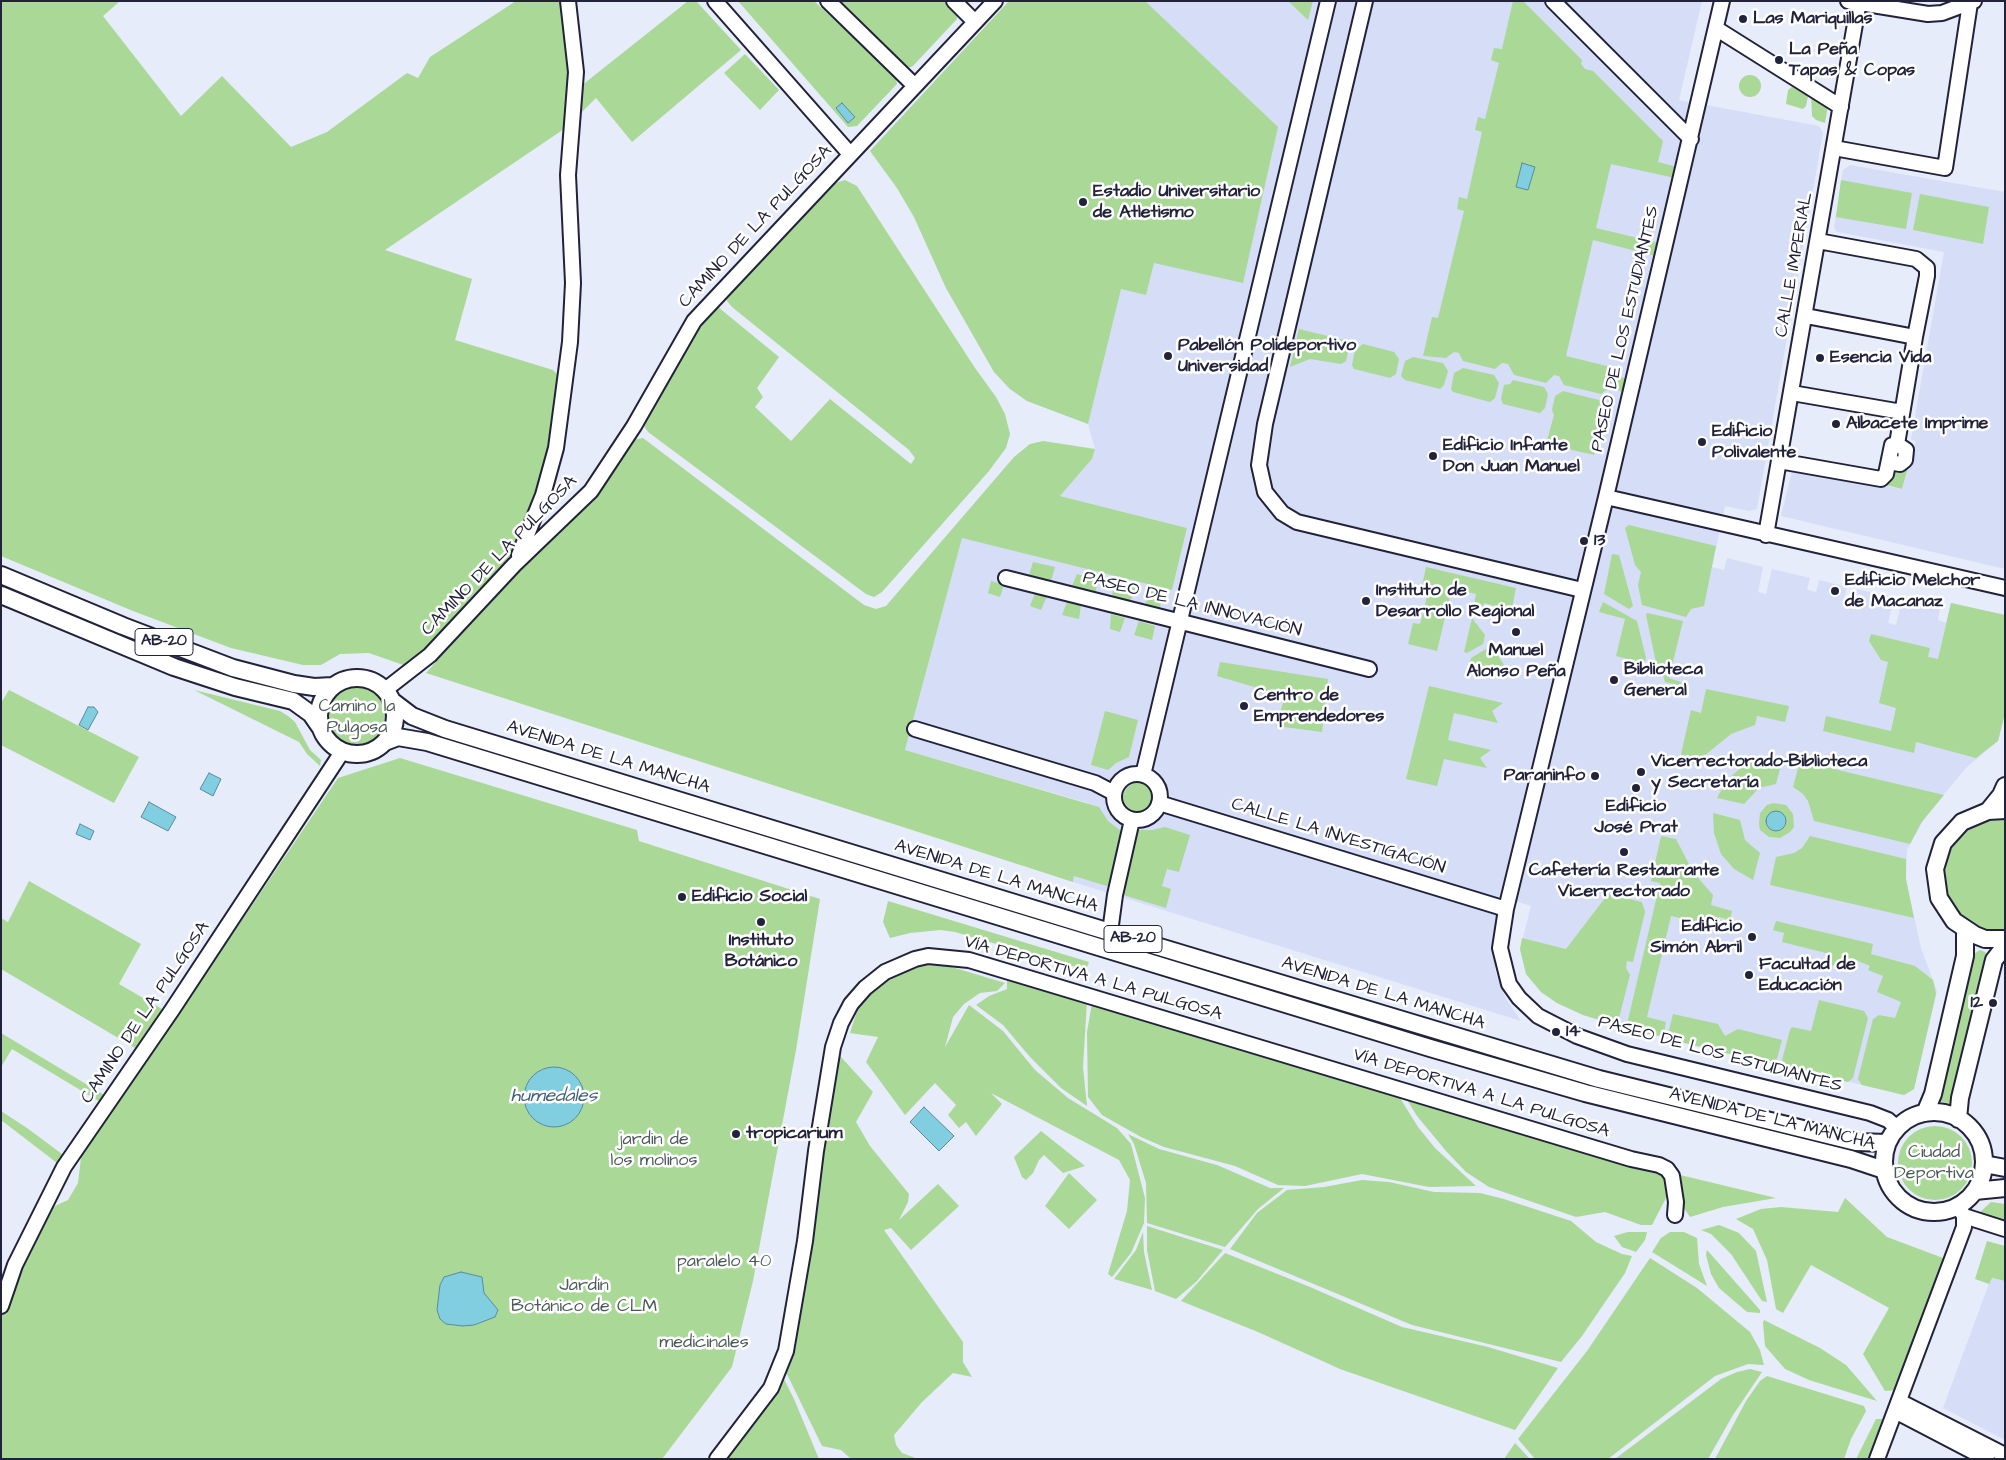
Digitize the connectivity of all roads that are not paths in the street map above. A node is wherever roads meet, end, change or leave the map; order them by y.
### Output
1 (568, 1) edge
2 (715, 1) edge
3 (828, 1) edge
4 (954, 1) edge
5 (995, 1) edge
6 (1328, 1) edge
7 (1365, 1) edge
8 (1553, 1) edge
9 (1722, 1) edge
10 (1855, 2) edge
11 (1972, 2) edge
12 (975, 22) junction
13 (1717, 28) junction
14 (914, 85) junction
15 (1841, 106) junction
16 (1691, 139) junction
17 (1834, 148) junction
18 (850, 154) junction
19 (1818, 241) junction
20 (1806, 316) junction
21 (1914, 336) junction
22 (1792, 393) junction
23 (1902, 412) junction
24 (1779, 461) junction
25 (1606, 498) junction
26 (1766, 535) junction
27 (514, 565) junction
28 (1, 575) edge
29 (1006, 578) dead end
30 (2005, 588) edge
31 (1582, 590) junction
32 (1, 595) edge
33 (1180, 622) junction
34 (1369, 669) dead end
35 (333, 686) junction
36 (388, 695) junction
37 (320, 727) junction
38 (915, 729) dead end
39 (385, 742) junction
40 (342, 752) junction
41 (1143, 775) junction
42 (2005, 786) edge
43 (1114, 793) junction
44 (1159, 804) junction
45 (2005, 810) edge
46 (1988, 811) junction
47 (1132, 820) junction
48 (1506, 909) junction
49 (1965, 930) junction
50 (1110, 932) junction
51 (2005, 939) edge
52 (2005, 946) edge
53 (1925, 1113) junction
54 (1958, 1119) junction
55 (1897, 1128) junction
56 (1887, 1143) junction
57 (1984, 1164) junction
58 (2005, 1168) edge
59 (1884, 1170) junction
60 (2005, 1188) edge
61 (1975, 1191) junction
62 (1961, 1211) junction
63 (1675, 1215) dead end
64 (2005, 1229) edge
65 (1, 1306) edge
66 (1897, 1406) junction
67 (2005, 1456) edge
68 (717, 1459) edge
69 (1877, 1459) edge
70 (1987, 1459) edge

1 - 27 street
2 - 18 street
3 - 14 street
4 - 12 street
5 - 12 street, CAMINO DE LA PULGOSA
6 - 33 street
7 - 31 street
8 - 16 street
9 - 13 street, PASEO DE LOS ESTUDIANTES
10 - 11 street
10 - 15 street, CALLE IMPERIAL
11 - 17 street
12 - 14 street, CAMINO DE LA PULGOSA
13 - 15 street
13 - 16 street, PASEO DE LOS ESTUDIANTES
14 - 18 street, CAMINO DE LA PULGOSA
15 - 17 street, CALLE IMPERIAL
16 - 25 street, PASEO DE LOS ESTUDIANTES
17 - 19 street, CALLE IMPERIAL
18 - 27 street, CAMINO DE LA PULGOSA
19 - 20 street, CALLE IMPERIAL
19 - 21 street
20 - 21 street
20 - 22 street, CALLE IMPERIAL
21 - 23 street
22 - 23 street
22 - 24 street, CALLE IMPERIAL
23 - 24 street
24 - 26 street, CALLE IMPERIAL
25 - 26 street
25 - 31 street, PASEO DE LOS ESTUDIANTES
26 - 30 street
27 - 36 street, CAMINO DE LA PULGOSA
28 - 35 main road, AB-20
29 - 33 street, PASEO DE LA INNOVACIÓN
31 - 48 street, PASEO DE LOS ESTUDIANTES
32 - 37 main road, AB-20
33 - 34 street, PASEO DE LA INNOVACIÓN
33 - 41 street
35 - 36 main road, AB-20
35 - 37 main road
36 - 39 main road
36 - 50 main road, AVENIDA DE LA MANCHA / AB-20
37 - 40 main road
38 - 43 street
39 - 40 main road, AB-20
39 - 59 main road, AVENIDA DE LA MANCHA / AB-20
40 - 65 street, CAMINO DE LA PULGOSA
41 - 43 street
41 - 44 street
42 - 46 main road
43 - 47 street
44 - 47 street
44 - 48 street, CALLE LA INVESTIGACIÓN
45 - 46 main road
46 - 49 main road
47 - 50 street
48 - 55 street, PASEO DE LOS ESTUDIANTES
49 - 51 main road
49 - 53 main road
50 - 56 main road, AVENIDA DE LA MANCHA / AB-20
52 - 54 main road
53 - 54 main road
53 - 55 main road
54 - 57 main road
55 - 56 main road
56 - 59 main road
57 - 58 main road
57 - 61 main road
59 - 62 main road
60 - 61 main road
61 - 62 main road
62 - 64 street
62 - 66 street
63 - 68 street, VÍA DEPORTIVA A LA PULGOSA
66 - 67 street
66 - 69 street
66 - 70 street

